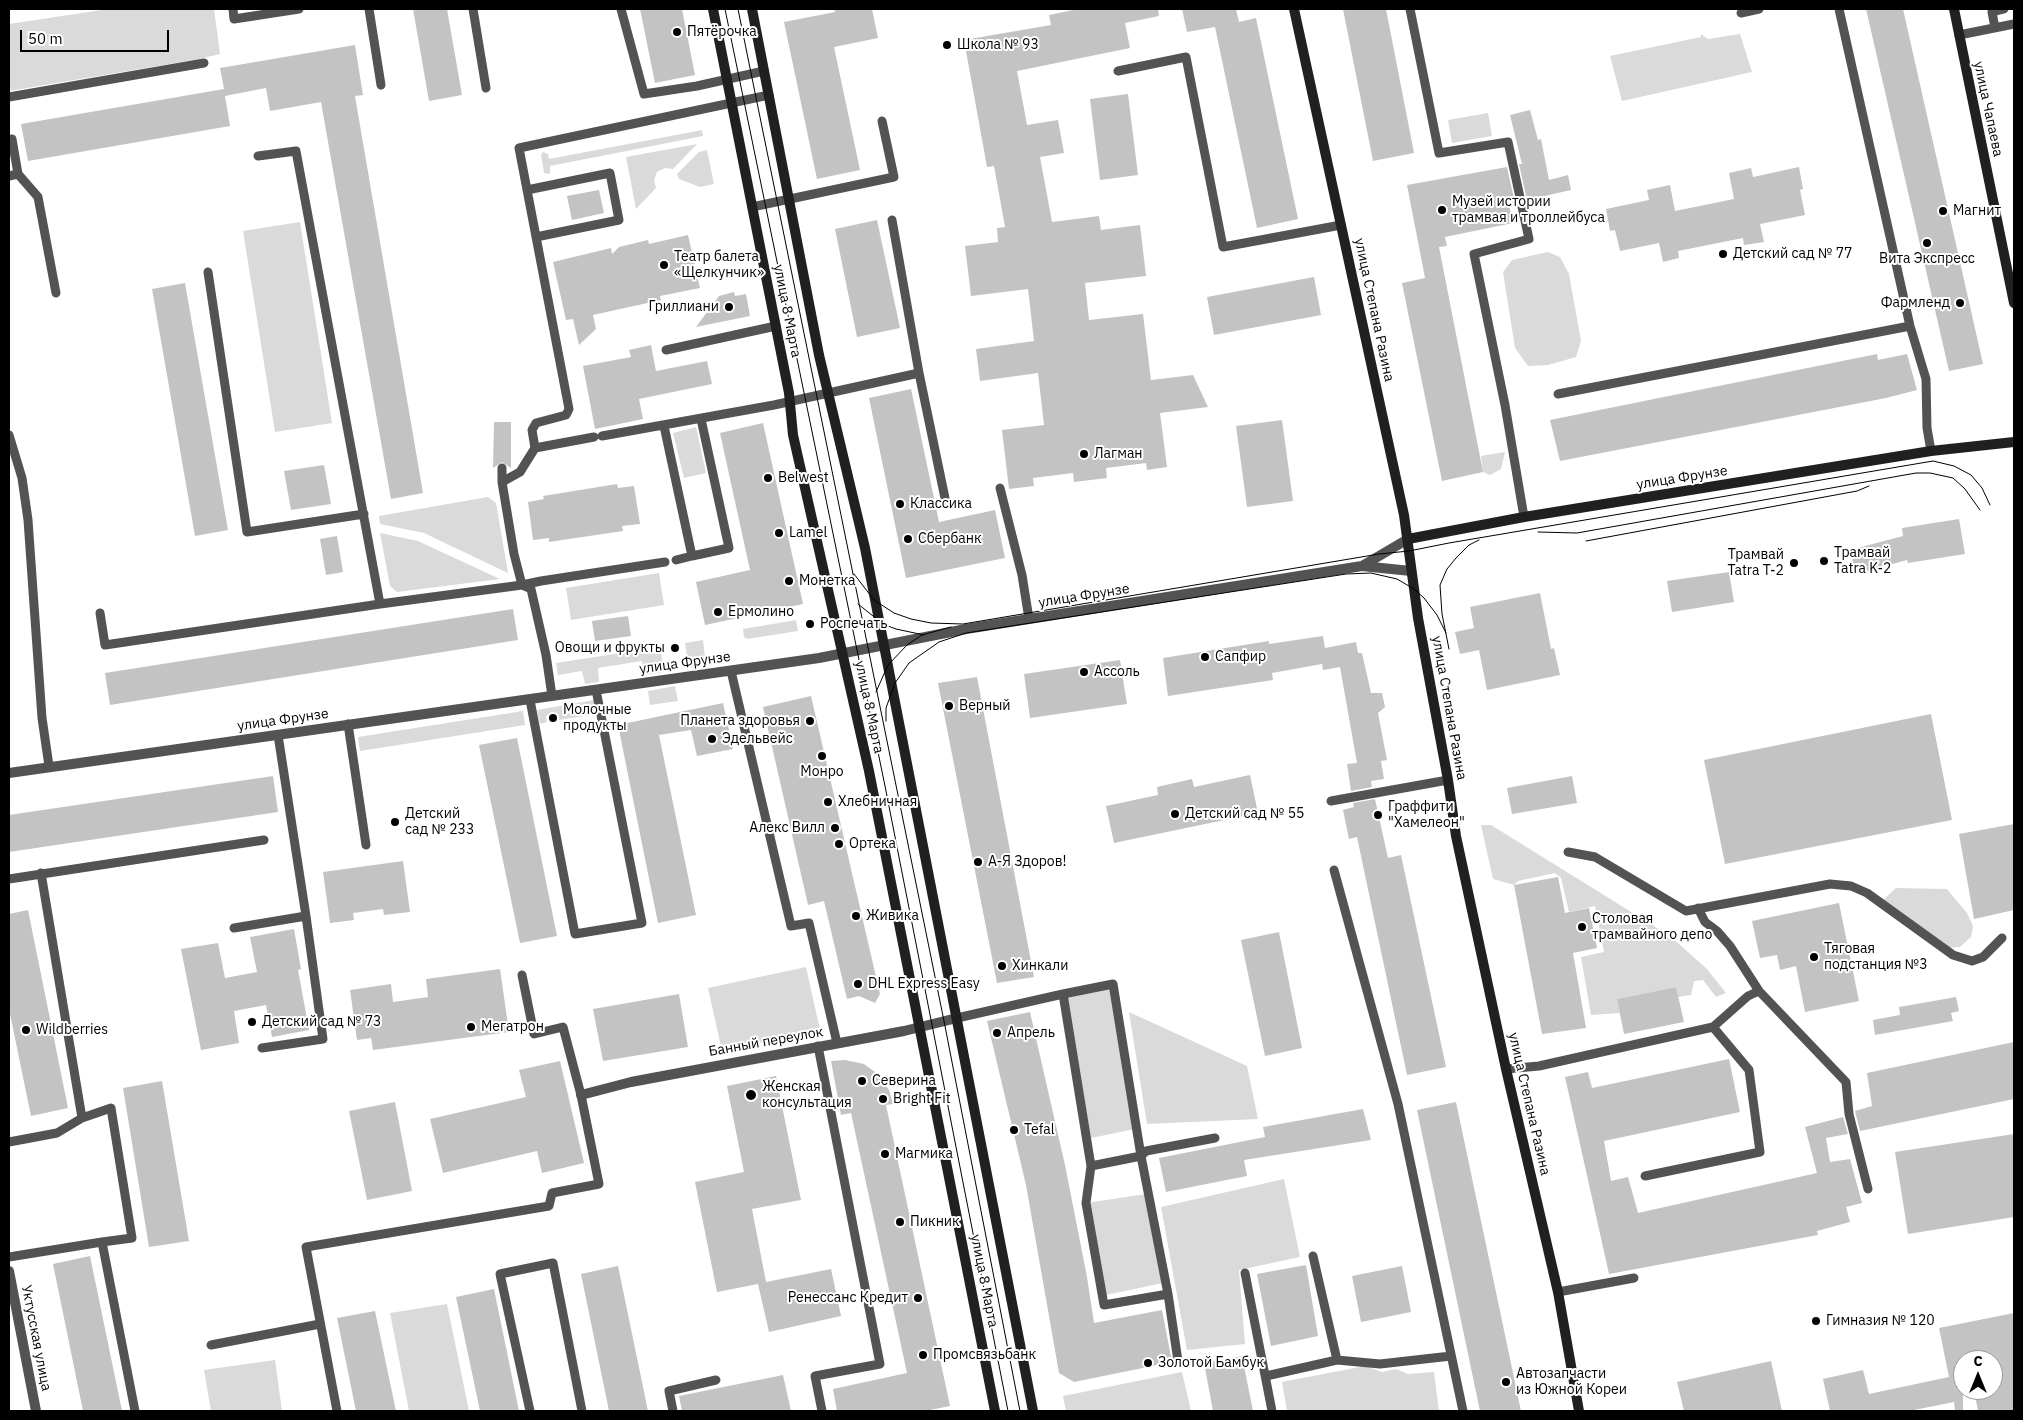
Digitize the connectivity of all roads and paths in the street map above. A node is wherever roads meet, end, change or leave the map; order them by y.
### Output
1 (233, 9) edge
2 (298, 9) edge
3 (368, 9) edge
4 (473, 9) edge
5 (621, 9) edge
6 (713, 9) edge
7 (752, 9) edge
8 (1294, 9) edge
9 (1410, 9) edge
10 (1760, 9) edge
11 (1839, 9) edge
12 (1954, 9) edge
13 (2004, 9) edge
14 (1741, 13) dead end
15 (2014, 24) edge
16 (1995, 28) junction
17 (1959, 35) junction
18 (204, 63) dead end
19 (764, 71) junction
20 (1118, 71) dead end
21 (727, 79) junction
22 (381, 85) dead end
23 (486, 88) dead end
24 (769, 95) junction
25 (9, 97) edge
26 (732, 103) junction
27 (882, 121) dead end
28 (12, 139) dead end
29 (258, 156) dead end
30 (13, 175) edge
31 (527, 190) junction
32 (789, 199) junction
33 (752, 206) junction
34 (892, 220) dead end
35 (1341, 225) junction
36 (536, 237) junction
37 (208, 272) dead end
38 (56, 293) dead end
39 (2014, 303) edge
40 (776, 326) junction
41 (1910, 326) junction
42 (666, 350) dead end
43 (919, 373) junction
44 (828, 392) junction
45 (1558, 394) dead end
46 (790, 401) junction
47 (701, 419) junction
48 (664, 426) junction
49 (9, 435) edge
50 (2014, 442) edge
51 (535, 448) junction
52 (1931, 451) junction
53 (502, 468) dead end
54 (502, 482) junction
55 (1000, 488) dead end
56 (946, 503) dead end
57 (364, 514) junction
58 (1524, 517) junction
59 (1408, 539) junction
60 (692, 556) junction
61 (676, 560) dead end
62 (665, 562) dead end
63 (1362, 566) junction
64 (1411, 571) junction
65 (522, 586) junction
66 (380, 604) junction
67 (100, 613) dead end
68 (1029, 619) junction
69 (883, 645) junction
70 (843, 653) junction
71 (731, 671) junction
72 (596, 690) junction
73 (552, 696) junction
74 (530, 700) junction
75 (348, 724) junction
76 (278, 735) junction
77 (49, 766) junction
78 (9, 773) edge
79 (1448, 780) junction
80 (1331, 801) dead end
81 (264, 840) dead end
82 (366, 845) dead end
83 (1568, 852) dead end
84 (1334, 870) dead end
85 (41, 873) junction
86 (9, 879) edge
87 (1698, 908) junction
88 (306, 916) junction
89 (234, 928) dead end
90 (2002, 938) dead end
91 (522, 975) dead end
92 (1759, 991) junction
93 (1063, 994) junction
94 (957, 1018) junction
95 (920, 1027) junction
96 (1712, 1027) junction
97 (837, 1042) junction
98 (818, 1046) junction
99 (262, 1048) dead end
100 (1506, 1069) junction
101 (581, 1095) junction
102 (82, 1118) junction
103 (1215, 1138) dead end
104 (9, 1142) edge
105 (1141, 1156) junction
106 (1091, 1166) junction
107 (1645, 1176) dead end
108 (1868, 1189) dead end
109 (102, 1242) junction
110 (1313, 1256) dead end
111 (9, 1258) edge
112 (9, 1271) edge
113 (1245, 1273) dead end
114 (1634, 1278) dead end
115 (1558, 1292) junction
116 (1168, 1294) junction
117 (320, 1324) junction
118 (211, 1345) dead end
119 (1451, 1356) junction
120 (1337, 1360) junction
121 (1178, 1361) dead end
122 (1266, 1376) junction
123 (716, 1380) dead end
124 (36, 1411) edge
125 (135, 1411) edge
126 (337, 1411) edge
127 (530, 1411) edge
128 (582, 1411) edge
129 (673, 1411) edge
130 (822, 1411) edge
131 (995, 1411) edge
132 (1033, 1411) edge
133 (1272, 1411) edge
134 (1463, 1411) edge
135 (1579, 1411) edge

1 - 2 lane
3 - 22 lane
4 - 23 lane
5 - 21 lane
6 - 21 main road, улица 8 Марта
7 - 19 main road, улица 8 Марта
8 - 35 main road, улица Степана Разина
9 - 58 lane
10 - 14 lane
11 - 41 lane
12 - 17 main road, улица Чапаева
13 - 16 lane
15 - 16 lane
16 - 17 lane
17 - 39 main road, улица Чапаева
18 - 25 lane
19 - 21 lane
19 - 24 main road, улица 8 Марта
20 - 35 lane
21 - 26 main road, улица 8 Марта
24 - 26 lane
24 - 32 main road, улица 8 Марта
26 - 31 lane
26 - 33 main road, улица 8 Марта
27 - 32 lane
28 - 30 lane
29 - 57 lane
30 - 38 lane
31 - 36 lane
31 - 36 lane
32 - 33 lane
32 - 44 main road, улица 8 Марта
33 - 40 main road, улица 8 Марта
34 - 43 lane
35 - 59 main road, улица Степана Разина
36 - 51 lane
37 - 57 lane
40 - 42 lane
40 - 46 main road, улица 8 Марта
41 - 45 lane
41 - 52 lane
43 - 44 lane
43 - 56 lane
44 - 46 lane
44 - 69 main road, улица 8 Марта
46 - 47 lane
46 - 70 main road, улица 8 Марта
47 - 48 lane
47 - 60 lane
48 - 51 lane
48 - 60 lane
49 - 77 lane
50 - 52 main road, улица Фрунзе
51 - 54 lane
52 - 58 main road, улица Фрунзе
53 - 54 lane
54 - 65 lane
55 - 68 lane
57 - 66 lane
58 - 59 main road, улица Фрунзе
59 - 63 street, улица Фрунзе
59 - 64 main road, улица Степана Разина
60 - 61 lane
62 - 65 lane
63 - 64 street, улица Фрунзе
63 - 68 street, улица Фрунзе
64 - 79 main road, улица Степана Разина
65 - 66 lane
65 - 73 lane
66 - 67 lane
68 - 69 street, улица Фрунзе
69 - 70 street, улица Фрунзе
69 - 94 main road, улица 8 Марта
70 - 71 street, улица Фрунзе
70 - 95 main road, улица 8 Марта
71 - 72 street, улица Фрунзе
71 - 97 lane
72 - 73 street, улица Фрунзе
72 - 74 lane
73 - 74 street, улица Фрунзе
74 - 75 street, улица Фрунзе
75 - 76 street, улица Фрунзе
75 - 82 lane
76 - 77 street, улица Фрунзе
76 - 88 lane
77 - 78 street, улица Фрунзе
79 - 80 lane
79 - 100 main road, улица Степана Разина
81 - 85 lane
83 - 87 lane
84 - 119 lane
85 - 86 lane
85 - 102 lane
87 - 90 lane
87 - 92 lane
88 - 89 lane
88 - 99 lane
91 - 101 lane
92 - 96 lane
92 - 108 lane
93 - 94 lane
93 - 105 lane
93 - 106 lane
94 - 95 street, Банный переулок
94 - 132 main road, улица 8 Марта
95 - 97 street, Банный переулок
95 - 131 main road, улица 8 Марта
96 - 100 lane
96 - 107 lane
97 - 98 street, Банный переулок
98 - 101 street, Банный переулок
98 - 130 lane
100 - 115 main road, улица Степана Разина
101 - 117 lane
102 - 104 lane
102 - 109 lane
103 - 105 lane
105 - 106 lane
105 - 116 lane
106 - 116 lane
109 - 111 lane
109 - 125 lane
110 - 120 lane
112 - 124 street, Уктусская улица
113 - 122 lane
114 - 115 lane
115 - 135 main road, улица Степана Разина
116 - 121 lane
117 - 118 lane
117 - 126 lane
119 - 120 lane
119 - 134 lane
120 - 122 lane
122 - 133 lane
123 - 129 lane
127 - 128 lane

